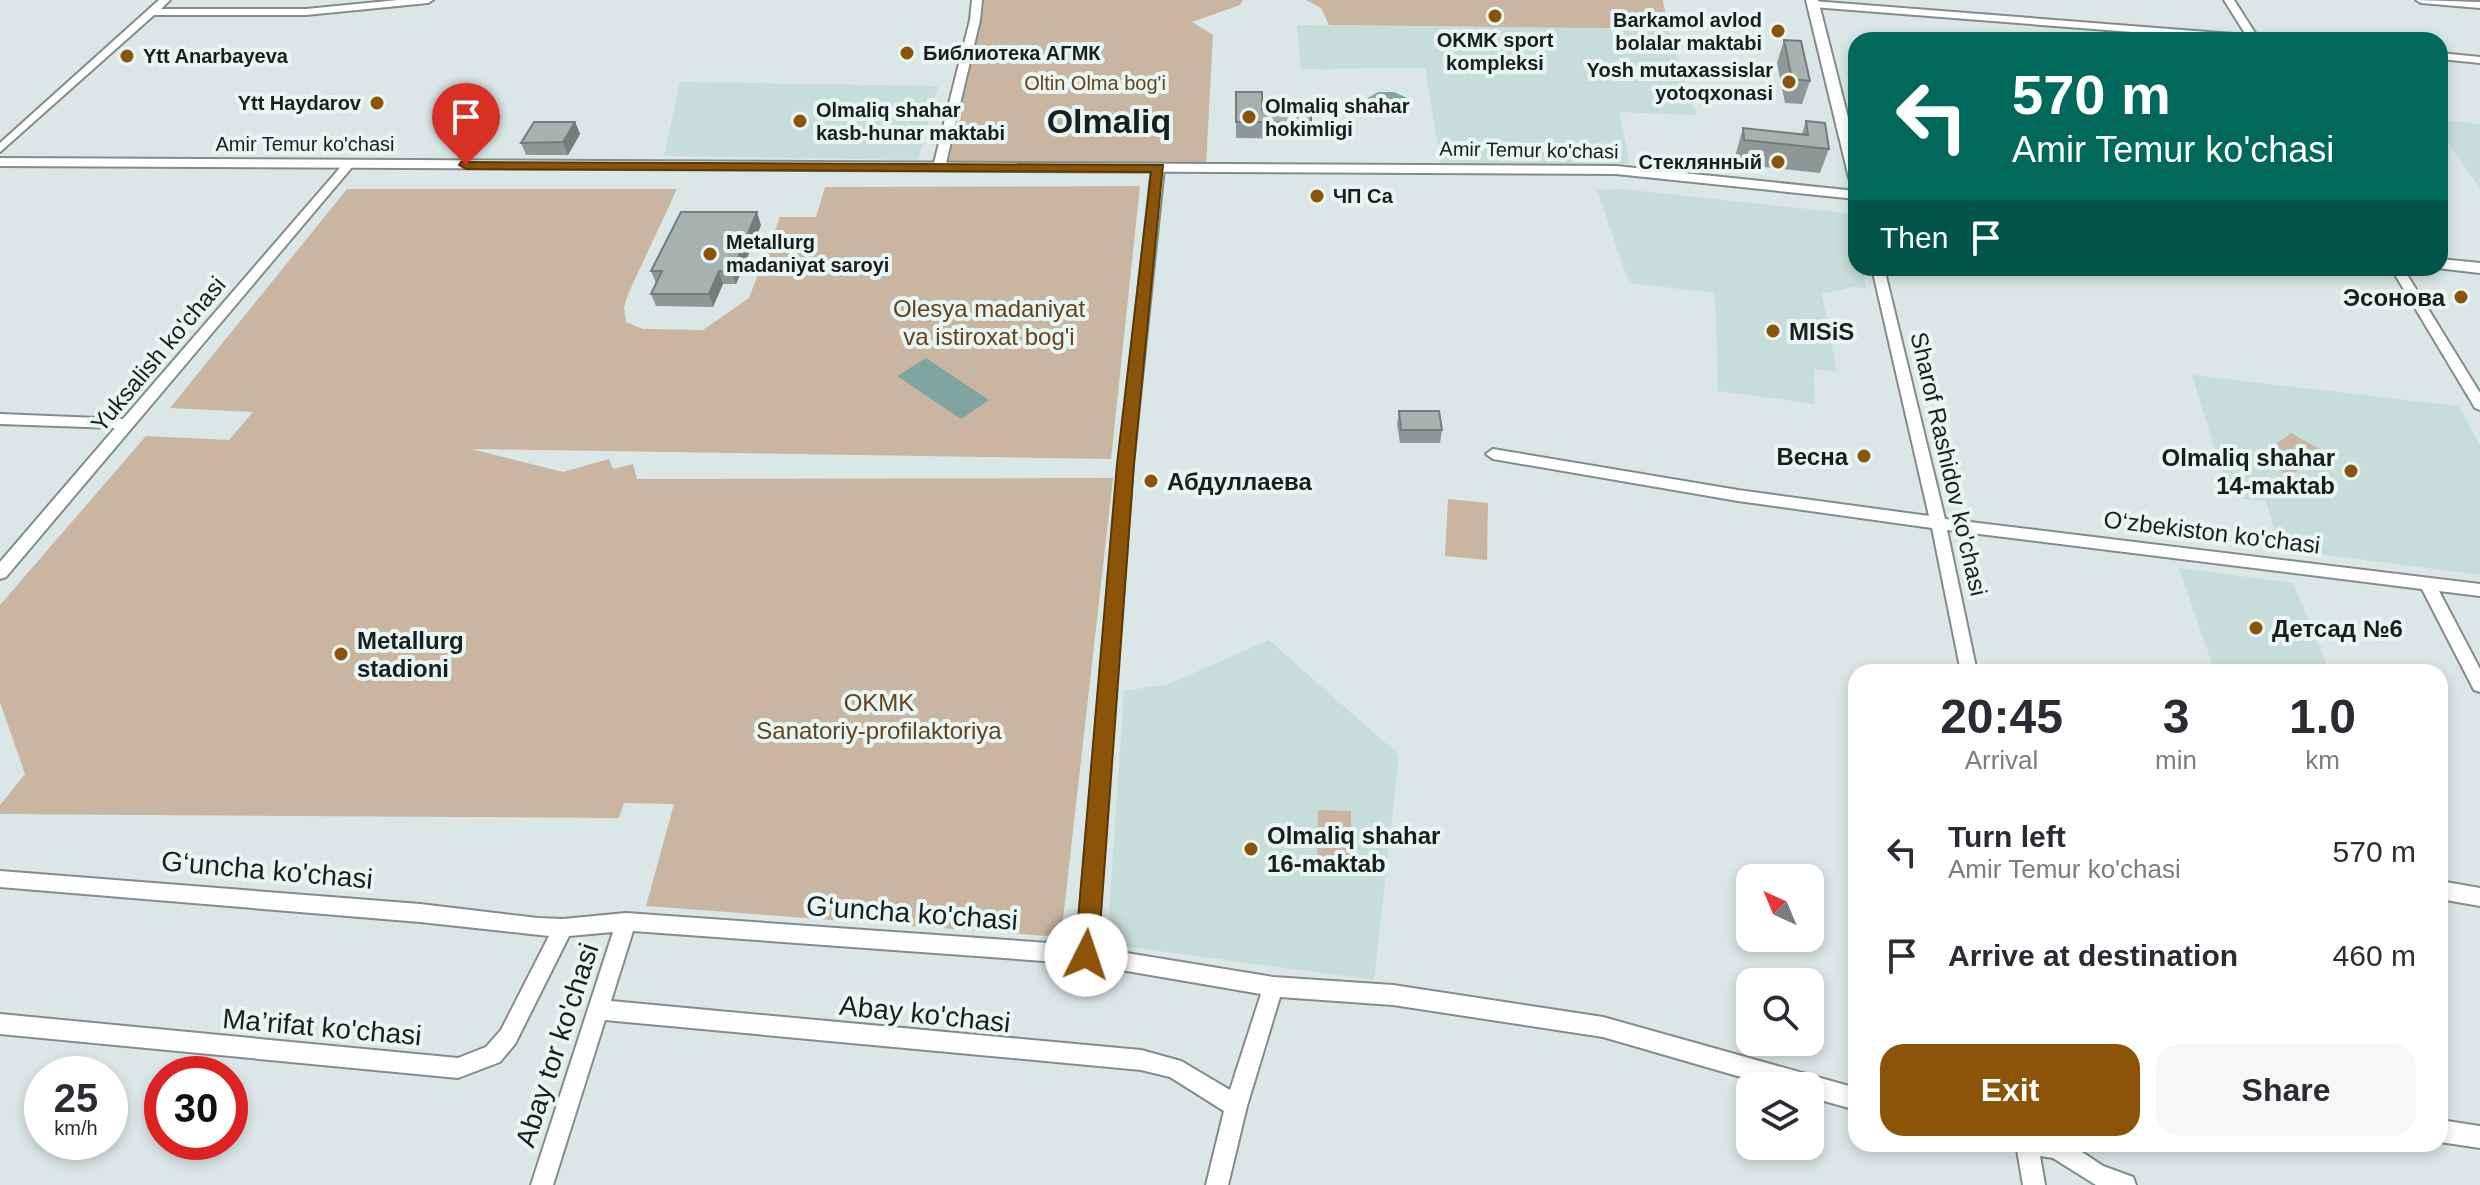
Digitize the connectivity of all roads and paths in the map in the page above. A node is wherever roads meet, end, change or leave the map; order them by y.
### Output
1 (165, 0) edge
2 (428, 0) edge
3 (977, 0) edge
4 (2229, 0) edge
5 (2421, 0) edge
6 (1812, 2) edge
7 (2480, 5) edge
8 (152, 12) junction
9 (2170, 32) edge
10 (2250, 32) edge
11 (2448, 57) edge
12 (2480, 60) edge
13 (1848, 146) edge
14 (0, 149) edge
15 (0, 162) edge
16 (349, 164) junction
17 (939, 167) junction
18 (642, 172) junction
19 (832, 172) junction
20 (0, 173) edge
21 (1158, 174) junction
22 (338, 177) junction
23 (1848, 194) edge
24 (1848, 204) edge
25 (2448, 256) edge
26 (2480, 259) edge
27 (2448, 265) edge
28 (2480, 268) edge
29 (1880, 276) edge
30 (2402, 276) edge
31 (2480, 405) edge
32 (0, 419) edge
33 (127, 424) junction
34 (1493, 454) dead end
35 (1938, 522) junction
36 (0, 573) edge
37 (2427, 584) junction
38 (2480, 590) edge
39 (1967, 664) edge
40 (2480, 685) edge
41 (0, 879) edge
42 (2448, 891) edge
43 (2480, 897) edge
44 (626, 922) junction
45 (563, 928) junction
46 (1086, 955) junction
47 (1273, 987) junction
48 (598, 1010) junction
49 (0, 1024) edge
50 (1760, 1072) edge
51 (1824, 1090) edge
52 (1848, 1097) edge
53 (1236, 1106) junction
54 (2448, 1132) edge
55 (2480, 1137) edge
56 (2029, 1152) edge
57 (2065, 1152) edge
58 (542, 1185) edge
59 (1217, 1185) edge
60 (2034, 1185) edge
61 (2125, 1185) edge

1 - 8 street
2 - 8 street
3 - 17 street
4 - 10 street
5 - 7 street
6 - 9 street
6 - 13 main road
8 - 14 street
11 - 12 street
15 - 16 main road, Amir Temur ko'chasi
16 - 18 main road, Amir Temur ko'chasi
16 - 22 street, Yuksalish ko'chasi
17 - 19 main road, Amir Temur ko'chasi
17 - 21 main road, Amir Temur ko'chasi
18 - 19 main road, Amir Temur ko'chasi
18 - 22 main road, Amir Temur ko'chasi
19 - 21 main road, Amir Temur ko'chasi
20 - 22 main road, Amir Temur ko'chasi
21 - 23 main road, Amir Temur ko'chasi
21 - 24 main road, Amir Temur ko'chasi
21 - 46 street
22 - 33 street, Yuksalish ko'chasi
25 - 26 main road
27 - 28 main road
29 - 35 street, Sharof Rashidov ko'chasi
30 - 31 street
32 - 33 street
33 - 36 street, Yuksalish ko'chasi
34 - 35 street, O‘zbekiston ko'chasi
35 - 37 street, O‘zbekiston ko'chasi
35 - 39 street, Sharof Rashidov ko'chasi
37 - 38 street, O‘zbekiston ko'chasi
37 - 40 street
41 - 45 street, G‘uncha ko'chasi
42 - 43 street
44 - 45 street, G‘uncha ko'chasi
44 - 46 street, G‘uncha ko'chasi
44 - 48 street, Abay tor ko'chasi
45 - 49 street, Ma’rifat ko'chasi
46 - 47 street, G‘uncha ko'chasi
47 - 50 street, G‘uncha ko'chasi
47 - 53 street
48 - 53 street, Abay ko'chasi
48 - 58 street, Abay tor ko'chasi
51 - 52 street, G‘uncha ko'chasi
53 - 59 street
54 - 55 street
56 - 60 street
57 - 61 street

